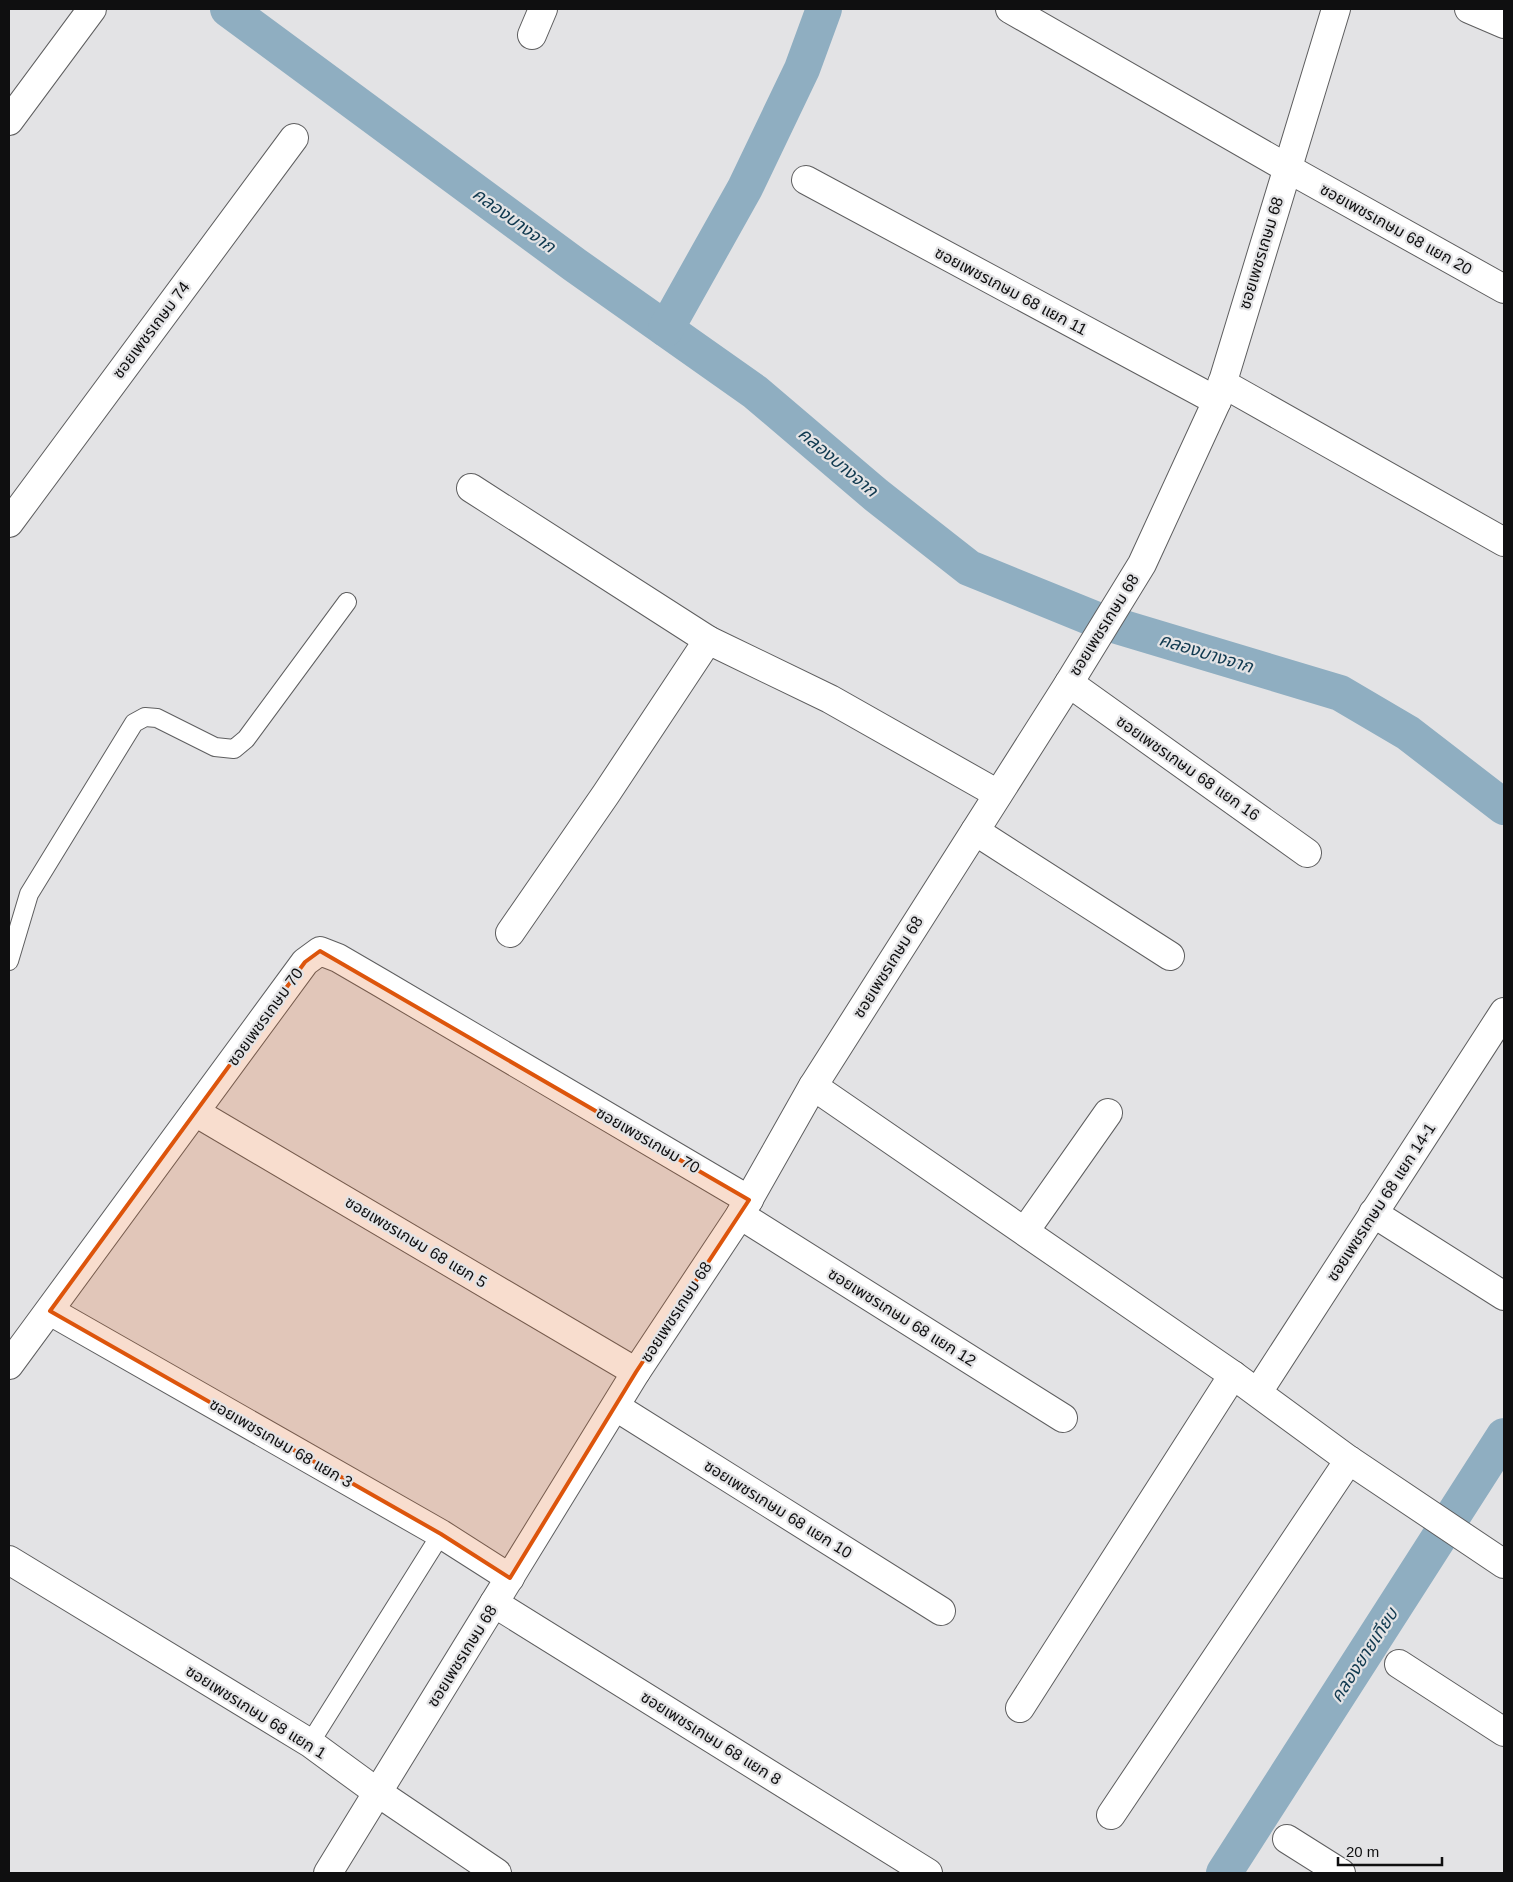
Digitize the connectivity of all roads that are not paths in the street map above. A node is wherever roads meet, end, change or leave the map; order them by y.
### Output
1 (92, 9) edge
2 (543, 9) edge
3 (1010, 9) edge
4 (1336, 9) edge
5 (1469, 9) edge
6 (1504, 24) edge
7 (532, 35) dead end
8 (9, 121) edge
9 (294, 138) dead end
10 (1287, 168) junction
11 (806, 180) dead end
12 (1504, 289) edge
13 (1219, 392) junction
14 (471, 488) dead end
15 (9, 523) edge
16 (1504, 542) edge
17 (347, 602) dead end
18 (708, 640) junction
19 (1069, 683) junction
20 (998, 794) junction
21 (975, 831) junction
22 (1307, 853) dead end
23 (510, 933) dead end
24 (1170, 956) dead end
25 (9, 961) edge
26 (1501, 1024) edge
27 (813, 1086) junction
28 (195, 1112) junction
29 (1108, 1114) dead end
30 (744, 1207) junction
31 (1373, 1214) junction
32 (1025, 1231) junction
33 (1504, 1296) edge
34 (50, 1310) junction
35 (9, 1365) edge
36 (636, 1372) junction
37 (1233, 1375) junction
38 (1258, 1392) junction
39 (616, 1407) junction
40 (1064, 1418) dead end
41 (1349, 1460) junction
42 (441, 1534) junction
43 (9, 1560) edge
44 (1504, 1564) edge
45 (510, 1578) junction
46 (494, 1603) junction
47 (941, 1611) dead end
48 (1399, 1664) dead end
49 (1020, 1708) dead end
50 (1504, 1732) edge
51 (310, 1743) junction
52 (377, 1792) junction
53 (1110, 1815) dead end
54 (1287, 1839) dead end
55 (328, 1873) edge
56 (497, 1873) edge
57 (928, 1873) edge
58 (1341, 1873) edge

1 - 8 street
2 - 7 street
3 - 10 street, ซอยเพชรเกษม 68 แยก 20
4 - 10 street, ซอยเพชรเกษม 68
5 - 6 street
9 - 15 street, ซอยเพชรเกษม 74
10 - 12 street, ซอยเพชรเกษม 68 แยก 20
10 - 13 street, ซอยเพชรเกษม 68
11 - 13 street, ซอยเพชรเกษม 68 แยก 11
13 - 16 street, ซอยเพชรเกษม 68 แยก 11
13 - 19 street, ซอยเพชรเกษม 68
14 - 18 street
17 - 25 lane
18 - 20 street
18 - 23 street
19 - 20 street, ซอยเพชรเกษม 68
19 - 22 street, ซอยเพชรเกษม 68 แยก 16
20 - 21 street, ซอยเพชรเกษม 68
21 - 24 street
21 - 27 street, ซอยเพชรเกษม 68
26 - 31 street, ซอยเพชรเกษม 68 แยก 14-1
27 - 30 street, ซอยเพชรเกษม 68
27 - 32 street
28 - 30 street, ซอยเพชรเกษม 70
28 - 34 street, ซอยเพชรเกษม 70
28 - 36 street, ซอยเพชรเกษม 68 แยก 5
29 - 32 street
30 - 36 street, ซอยเพชรเกษม 68
30 - 40 street, ซอยเพชรเกษม 68 แยก 12
31 - 33 street
31 - 38 street, ซอยเพชรเกษม 68 แยก 14-1
32 - 37 street
34 - 35 street, ซอยเพชรเกษม 70
34 - 42 street, ซอยเพชรเกษม 68 แยก 3
36 - 39 street, ซอยเพชรเกษม 68
37 - 38 street
37 - 49 street
38 - 41 street
39 - 45 street, ซอยเพชรเกษม 68
39 - 47 street, ซอยเพชรเกษม 68 แยก 10
41 - 44 street
41 - 53 street
42 - 45 street, ซอยเพชรเกษม 68 แยก 3
42 - 51 lane
43 - 51 street, ซอยเพชรเกษม 68 แยก 1
45 - 46 street, ซอยเพชรเกษม 68
46 - 52 street, ซอยเพชรเกษม 68
46 - 57 street, ซอยเพชรเกษม 68 แยก 8
48 - 50 street
51 - 52 street, ซอยเพชรเกษม 68 แยก 1
52 - 55 street, ซอยเพชรเกษม 68
52 - 56 street, ซอยเพชรเกษม 68 แยก 1
54 - 58 street

